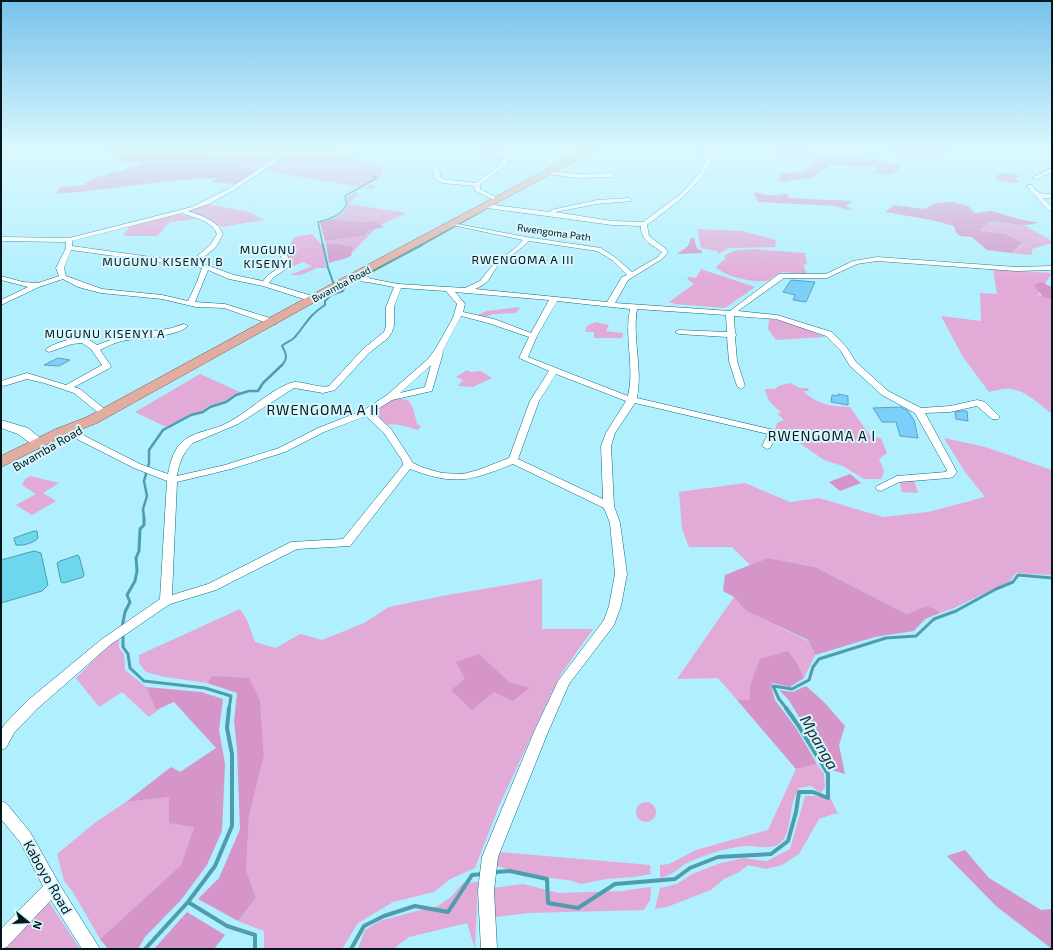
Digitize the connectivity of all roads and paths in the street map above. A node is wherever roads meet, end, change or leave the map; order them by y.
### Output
1 (224, 194) edge
2 (487, 194) edge
3 (508, 194) edge
4 (684, 194) edge
5 (1038, 194) edge
6 (1041, 196) junction
7 (1052, 196) edge
8 (498, 200) junction
9 (629, 200) dead end
10 (486, 206) junction
11 (1052, 210) edge
12 (182, 211) junction
13 (539, 212) junction
14 (454, 224) junction
15 (644, 224) junction
16 (1, 239) edge
17 (528, 239) junction
18 (69, 244) junction
19 (285, 251) dead end
20 (204, 266) junction
21 (1052, 268) edge
22 (631, 274) junction
23 (63, 276) junction
24 (361, 277) junction
25 (1, 278) edge
26 (265, 284) junction
27 (38, 285) junction
28 (398, 286) junction
29 (448, 289) junction
30 (462, 290) junction
31 (313, 299) junction
32 (554, 299) junction
33 (1, 303) edge
34 (190, 304) junction
35 (610, 304) junction
36 (634, 306) junction
37 (732, 312) junction
38 (458, 313) junction
39 (273, 322) junction
40 (184, 326) dead end
41 (679, 332) dead end
42 (733, 335) junction
43 (533, 336) junction
44 (95, 348) junction
45 (440, 349) junction
46 (49, 350) dead end
47 (555, 370) junction
48 (4, 383) dead end
49 (741, 386) dead end
50 (68, 387) junction
51 (390, 397) junction
52 (632, 399) junction
53 (919, 411) junction
54 (367, 412) junction
55 (98, 416) junction
56 (995, 418) dead end
57 (1, 424) edge
58 (74, 434) junction
59 (40, 443) junction
60 (768, 446) dead end
61 (513, 460) junction
62 (1, 462) edge
63 (408, 465) junction
64 (1, 474) edge
65 (172, 480) junction
66 (881, 488) dead end
67 (609, 506) junction
68 (166, 601) junction
69 (1, 744) edge
70 (1, 808) edge
71 (53, 887) junction
72 (1, 941) edge
73 (92, 949) edge
74 (489, 949) edge

1 - 12 street
2 - 8 street
3 - 8 main road, Bwamba Road
4 - 15 street
5 - 6 street
6 - 7 street
6 - 11 street
8 - 10 main road, Bwamba Road
9 - 13 street
10 - 13 street
10 - 14 main road, Bwamba Road
12 - 18 street
12 - 20 street
13 - 15 street
14 - 17 street, Rwengoma Path
14 - 24 main road, Bwamba Road
15 - 22 street
16 - 18 street
17 - 22 street, Rwengoma Path
17 - 30 street
18 - 20 street
18 - 23 street
19 - 26 street
20 - 26 street
20 - 34 street
21 - 37 street
22 - 35 street
23 - 27 street
23 - 34 street
24 - 28 street
24 - 31 main road, Bwamba Road
25 - 27 street
26 - 31 street
27 - 33 street
28 - 29 street
28 - 65 street
29 - 30 street
29 - 38 street
30 - 32 street
31 - 39 main road, Bwamba Road
32 - 35 street
32 - 43 street
34 - 39 street
35 - 36 street
36 - 37 street
36 - 52 street
37 - 42 street
37 - 53 street
38 - 43 street
38 - 45 street
39 - 55 main road, Bwamba Road
40 - 44 street
41 - 42 street
42 - 49 street
43 - 47 street
44 - 46 street
44 - 50 street
45 - 51 street
45 - 51 street
47 - 52 street
47 - 61 street
48 - 50 street
50 - 55 street
51 - 54 street
52 - 60 street
52 - 67 street
53 - 56 street
53 - 66 street
54 - 63 street
54 - 65 street
55 - 58 main road, Bwamba Road
55 - 59 main road, Bwamba Road
57 - 59 street
58 - 64 main road, Bwamba Road
58 - 65 street
59 - 62 main road, Bwamba Road
61 - 63 street
61 - 67 street
63 - 68 street
65 - 68 street
67 - 74 street
68 - 69 street
70 - 71 street, Kaboyo Road
71 - 72 street
71 - 73 street, Kaboyo Road

